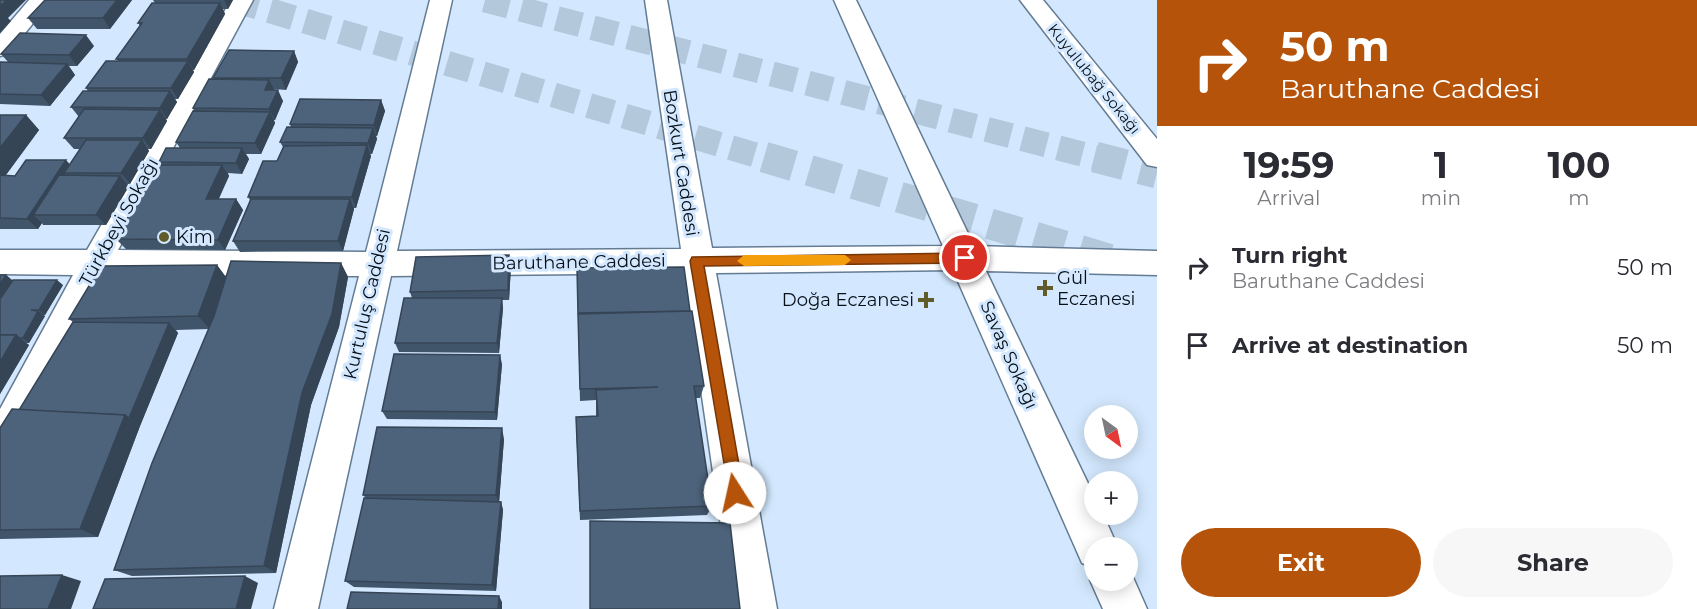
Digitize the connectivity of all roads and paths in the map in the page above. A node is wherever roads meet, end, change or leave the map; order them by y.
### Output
1 (41, 0) edge
2 (242, 0) edge
3 (441, 0) edge
4 (656, 0) edge
5 (845, 0) edge
6 (1031, 0) edge
7 (0, 49) edge
8 (1157, 158) edge
9 (965, 258) junction
10 (697, 261) junction
11 (0, 262) edge
12 (96, 262) junction
13 (1157, 263) edge
14 (376, 264) junction
15 (0, 446) edge
16 (1092, 537) edge
17 (1117, 591) edge
18 (296, 609) edge
19 (755, 609) edge
20 (1125, 609) edge

1 - 7 street
2 - 12 street, Türkbeyi Sokağı
3 - 14 street, Kurtuluş Caddesi
4 - 10 street, Bozkurt Caddesi
5 - 9 street, Savaş Sokağı
6 - 8 street, Kuyulubağ Sokağı
9 - 10 street, Baruthane Caddesi
9 - 13 street, Baruthane Caddesi
9 - 16 street, Savaş Sokağı
10 - 14 street, Baruthane Caddesi
10 - 19 street, Bozkurt Caddesi
11 - 12 street, Baruthane Caddesi
12 - 14 street, Baruthane Caddesi
12 - 15 street, Türkbeyi Sokağı
14 - 18 street, Kurtuluş Caddesi
17 - 20 street

